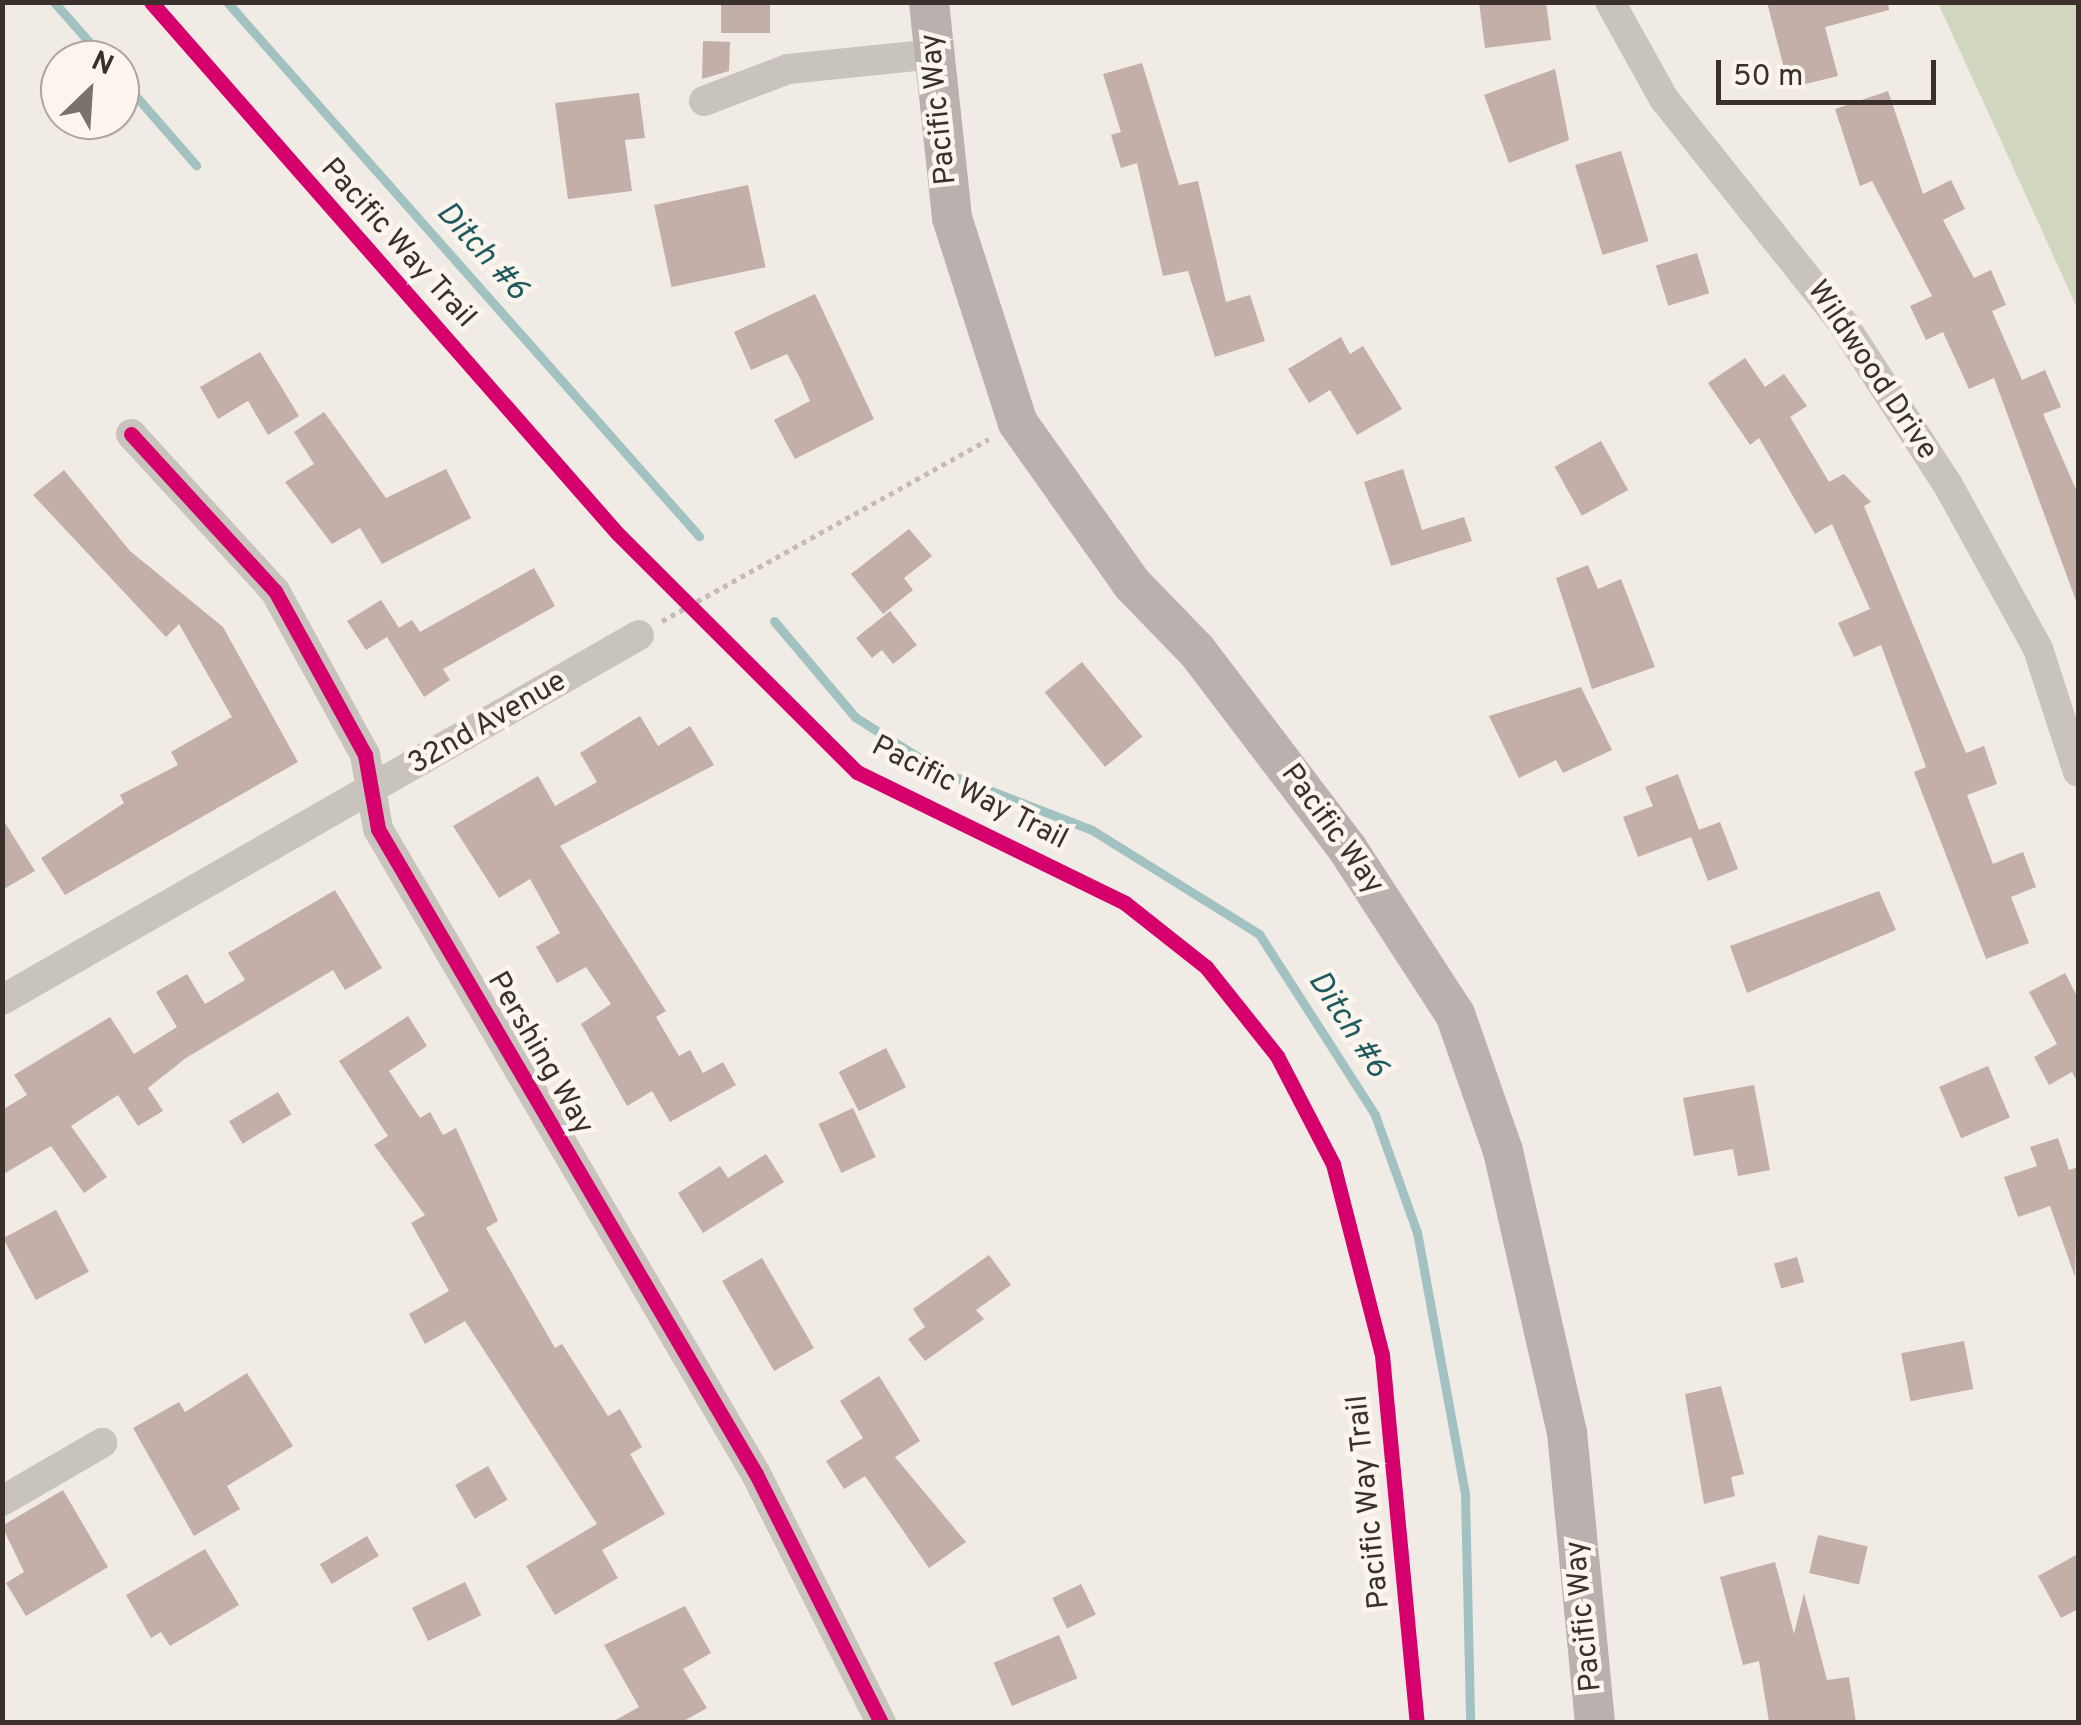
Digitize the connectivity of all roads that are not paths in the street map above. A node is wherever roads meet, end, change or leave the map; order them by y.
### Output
1 (929, 2) edge
2 (1610, 2) edge
3 (934, 54) junction
4 (704, 101) dead end
5 (131, 434) dead end
6 (639, 635) road end
7 (2078, 772) edge
8 (369, 794) junction
9 (2, 1000) edge
10 (102, 1443) dead end
11 (2, 1501) edge
12 (882, 1722) edge
13 (1595, 1722) edge

1 - 3 main road, Pacific Way
2 - 7 street, Wildwood Drive
3 - 4 street
3 - 13 main road, Pacific Way
5 - 8 street, Pershing Way
6 - 8 street, 32nd Avenue
8 - 9 street, 32nd Avenue
8 - 12 street, Pershing Way
10 - 11 street

